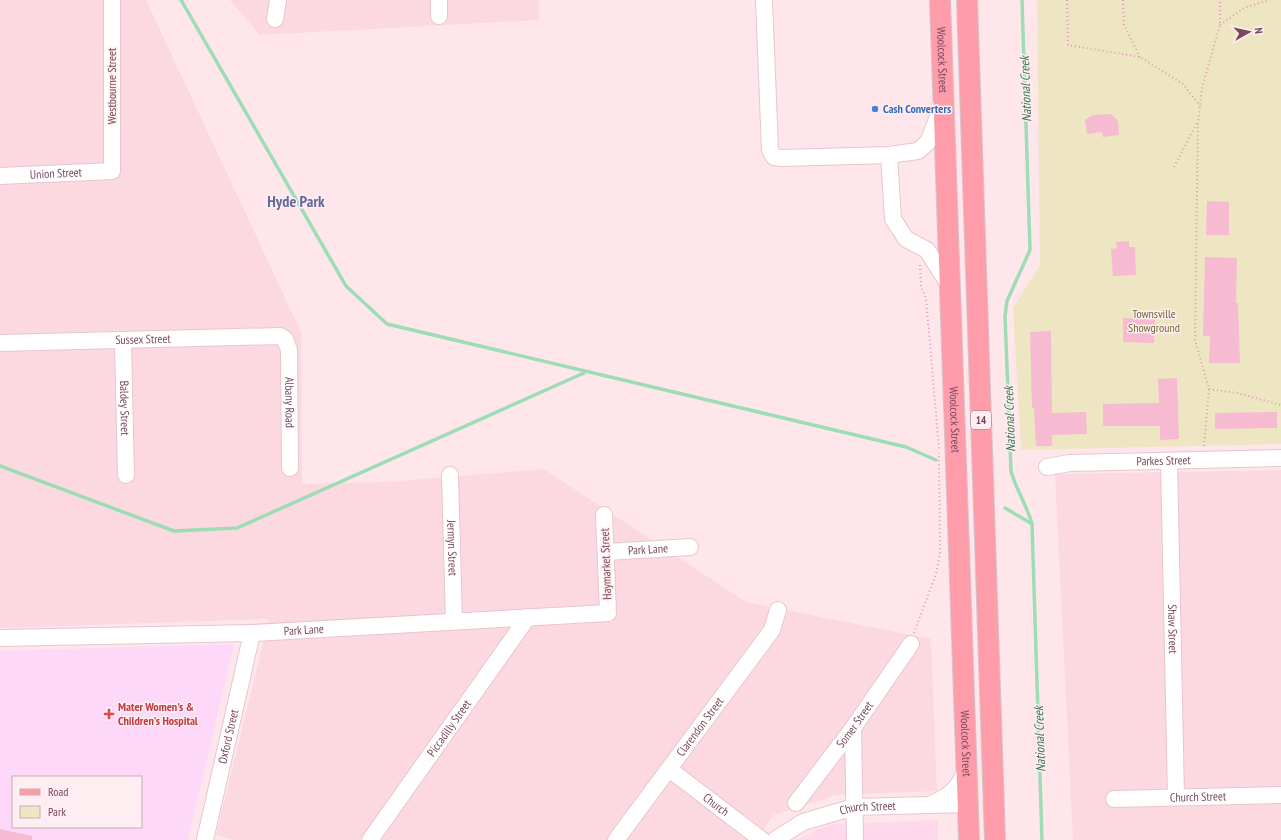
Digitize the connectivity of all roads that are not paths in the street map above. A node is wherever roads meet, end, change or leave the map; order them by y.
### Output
1 (112, 0) edge
2 (278, 0) edge
3 (764, 0) edge
4 (940, 0) edge
5 (967, 0) edge
6 (275, 19) dead end
7 (944, 80) junction
8 (890, 155) junction
9 (112, 171) joint
10 (0, 176) edge
11 (951, 288) junction
12 (285, 339) joint
13 (123, 341) junction
14 (0, 344) edge
15 (1281, 458) edge
16 (1169, 461) junction
17 (1047, 467) dead end
18 (290, 468) dead end
19 (450, 475) dead end
20 (126, 476) dead end
21 (604, 515) dead end
22 (690, 547) dead end
23 (606, 552) junction
24 (778, 610) dead end
25 (608, 613) joint
26 (528, 617) junction
27 (454, 621) junction
28 (252, 633) junction
29 (0, 638) edge
30 (911, 644) road end
31 (853, 728) junction
32 (993, 766) junction
33 (669, 769) junction
34 (966, 769) junction
35 (1281, 795) edge
36 (1176, 797) junction
37 (1114, 799) dead end
38 (796, 802) dead end
39 (968, 804) junction
40 (926, 805) junction
41 (854, 807) junction
42 (205, 840) edge
43 (370, 840) edge
44 (616, 840) edge
45 (762, 840) edge
46 (774, 840) edge
47 (855, 840) edge
48 (969, 840) edge
49 (995, 840) edge

1 - 9 street, Westbourne Street
2 - 6 street
3 - 8 street
4 - 7 main road, Woolcock Street / 14
5 - 32 main road, 14
7 - 8 street
7 - 11 main road, Woolcock Street / 14
8 - 11 street
9 - 10 street, Union Street
11 - 34 main road, Woolcock Street / 14
12 - 13 street, Sussex Street
12 - 18 street, Albany Road
13 - 14 street, Sussex Street
13 - 20 street, Baldey Street
15 - 16 street, Parkes Street
16 - 17 street, Parkes Street
16 - 36 street, Shaw Street
19 - 27 street, Jermyn Street
21 - 23 street, Haymarket Street
22 - 23 street, Park Lane
23 - 25 street, Haymarket Street
24 - 33 street, Clarendon Street
25 - 26 street, Park Lane
26 - 27 street, Park Lane
26 - 43 street, Piccadilly Street
27 - 28 street, Park Lane
28 - 29 street, Park Lane
28 - 42 street, Oxford Street
30 - 31 street, Somer Street
31 - 38 street, Somer Street
31 - 41 street
32 - 39 main road
32 - 49 main road, 14
33 - 44 street, Clarendon Street
33 - 45 street, Church
34 - 39 main road, Woolcock Street / 14
34 - 40 street
35 - 36 street, Church Street
36 - 37 street, Church Street
39 - 40 street, Church Street
39 - 48 main road, Woolcock Street / 14
40 - 41 street, Church Street
41 - 46 street, Church Street
41 - 47 street

